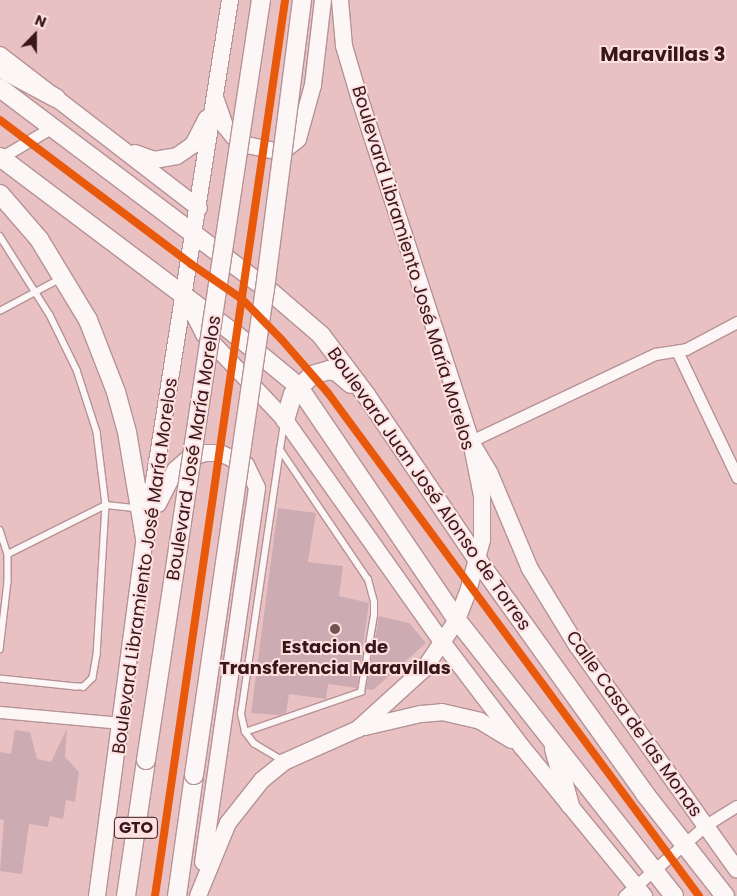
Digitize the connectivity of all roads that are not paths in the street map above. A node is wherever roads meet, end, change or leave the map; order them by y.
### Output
1 (230, 0) edge
2 (261, 0) edge
3 (302, 0) edge
4 (323, 0) edge
5 (340, 0) edge
6 (0, 55) edge
7 (0, 68) edge
8 (0, 88) edge
9 (215, 95) junction
10 (56, 98) junction
11 (51, 128) junction
12 (117, 146) junction
13 (0, 158) edge
14 (0, 194) edge
15 (199, 208) junction
16 (0, 236) edge
17 (195, 236) junction
18 (64, 276) junction
19 (36, 293) junction
20 (185, 297) junction
21 (0, 311) edge
22 (737, 322) edge
23 (677, 351) junction
24 (298, 386) junction
25 (285, 420) junction
26 (470, 440) junction
27 (280, 450) junction
28 (737, 477) edge
29 (426, 484) junction
30 (106, 505) junction
31 (139, 509) junction
32 (0, 530) edge
33 (145, 538) junction
34 (8, 554) junction
35 (477, 559) junction
36 (457, 620) junction
37 (443, 643) junction
38 (0, 650) edge
39 (0, 680) edge
40 (0, 712) edge
41 (122, 723) junction
42 (358, 729) junction
43 (245, 732) junction
44 (552, 739) junction
45 (522, 746) junction
46 (284, 762) junction
47 (570, 805) junction
48 (737, 806) edge
49 (706, 825) junction
50 (684, 843) junction
51 (654, 870) junction
52 (737, 870) edge
53 (635, 893) edge
54 (95, 895) edge
55 (126, 896) edge
56 (177, 896) edge
57 (198, 896) edge
58 (674, 896) edge
59 (725, 896) edge

1 - 9 street, Boulevard Libramiento José María Morelos
2 - 55 main road, Boulevard José María Morelos / GTO, bridge
3 - 56 main road, GTO, bridge
4 - 9 street
5 - 26 street, Boulevard Libramiento José María Morelos
6 - 10 street
7 - 10 main road
8 - 11 main road, Boulevard Juan José Alonso de Torres
9 - 12 street
9 - 15 street, Boulevard Libramiento José María Morelos
10 - 12 street
11 - 13 street
11 - 17 main road, Boulevard Juan José Alonso de Torres
12 - 15 street
13 - 20 main road
14 - 18 main road
15 - 17 street, Boulevard Libramiento José María Morelos
16 - 19 lane
17 - 20 street, Boulevard Libramiento José María Morelos
17 - 29 main road, Boulevard Juan José Alonso de Torres
18 - 19 lane
18 - 31 main road
19 - 21 lane
19 - 30 lane
20 - 24 main road
20 - 25 street
20 - 33 street, Boulevard Libramiento José María Morelos
22 - 23 street
23 - 26 street
23 - 28 street
24 - 25 main road
24 - 29 main road
24 - 36 main road
25 - 27 lane
25 - 37 street
26 - 35 street, Boulevard Libramiento José María Morelos
26 - 49 street, Calle Casa de las Monas
27 - 43 lane
27 - 43 lane
29 - 35 main road, Boulevard Juan José Alonso de Torres
30 - 31 lane
30 - 34 lane
30 - 39 lane
31 - 33 main road
32 - 34 lane
33 - 41 street, Boulevard Libramiento José María Morelos
33 - 57 street
34 - 38 lane
35 - 36 street, Boulevard Libramiento José María Morelos
35 - 50 main road, Boulevard Juan José Alonso de Torres
36 - 37 street, Boulevard Libramiento José María Morelos
36 - 44 main road
37 - 42 street, Boulevard Libramiento José María Morelos
37 - 45 street
40 - 41 street
41 - 54 street, Boulevard Libramiento José María Morelos
42 - 45 street
42 - 46 street, Boulevard Libramiento José María Morelos
43 - 46 lane
44 - 47 main road
44 - 51 main road
45 - 47 street
46 - 57 street, Boulevard Libramiento José María Morelos
47 - 53 street
48 - 49 street
49 - 50 street
49 - 52 street, Calle Casa de las Monas
50 - 51 street
50 - 59 main road, Boulevard Juan José Alonso de Torres
51 - 53 street
51 - 58 main road

